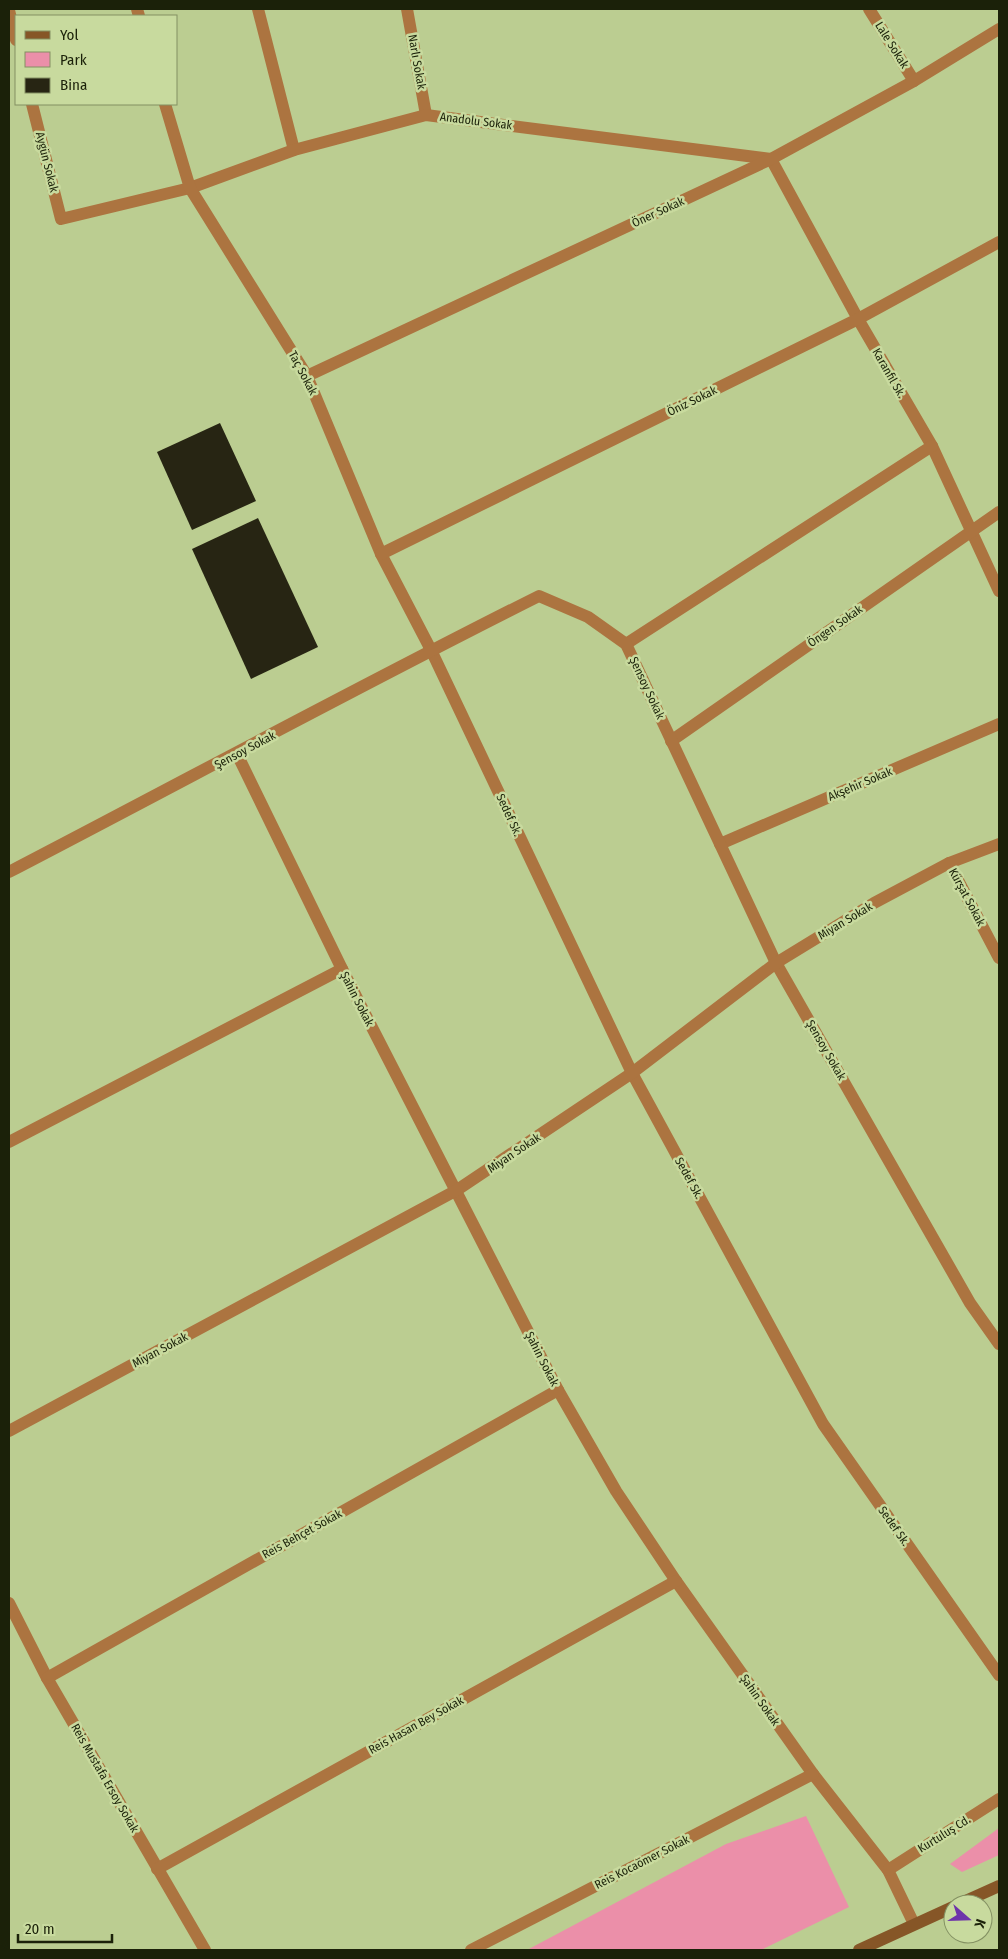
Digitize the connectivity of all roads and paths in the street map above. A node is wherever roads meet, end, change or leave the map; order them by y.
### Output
1 (258, 9) edge
2 (408, 9) edge
3 (869, 9) edge
4 (9, 10) edge
5 (999, 29) edge
6 (15, 36) edge
7 (914, 81) junction
8 (32, 105) edge
9 (165, 105) edge
10 (426, 115) junction
11 (294, 150) junction
12 (771, 159) junction
13 (190, 188) junction
14 (61, 219) joint
15 (999, 242) edge
16 (858, 319) junction
17 (307, 376) junction
18 (932, 446) junction
19 (999, 512) edge
20 (972, 530) junction
21 (381, 554) junction
22 (999, 591) edge
23 (626, 644) junction
24 (431, 650) junction
25 (999, 724) edge
26 (671, 741) junction
27 (237, 754) junction
28 (720, 844) junction
29 (999, 844) edge
30 (949, 863) junction
31 (9, 872) edge
32 (999, 958) edge
33 (776, 963) junction
34 (342, 969) junction
35 (632, 1074) junction
36 (9, 1142) edge
37 (457, 1190) junction
38 (999, 1344) edge
39 (558, 1390) junction
40 (9, 1431) edge
41 (676, 1581) junction
42 (9, 1603) edge
43 (999, 1675) edge
44 (47, 1678) junction
45 (813, 1774) junction
46 (999, 1799) edge
47 (157, 1868) junction
48 (888, 1870) junction
49 (999, 1886) edge
50 (981, 1894) edge
51 (943, 1911) edge
52 (914, 1924) junction
53 (205, 1950) edge
54 (471, 1950) edge
55 (859, 1950) edge

1 - 11 street
2 - 10 street, Narlı Sokak
3 - 7 street, Lale Sokak
4 - 6 street
5 - 7 street, Öner Sokak
7 - 12 street, Öner Sokak
8 - 14 street, Aygün Sokak
9 - 13 street, Taç Sokak
10 - 11 street, Anadolu Sokak
10 - 12 street, Anadolu Sokak
11 - 13 street, Anadolu Sokak
12 - 16 street, Karanfil Sk.
12 - 17 street, Öner Sokak
13 - 14 street, Anadolu Sokak
13 - 17 street, Taç Sokak
15 - 16 street, Öniz Sokak
16 - 18 street, Karanfil Sk.
16 - 21 street, Öniz Sokak
17 - 21 street, Taç Sokak
18 - 20 street, Karanfil Sk.
18 - 23 street
19 - 20 street, Öngen Sokak
20 - 22 street, Karanfil Sk.
20 - 26 street, Öngen Sokak
21 - 24 street, Taç Sokak
23 - 24 street, Şensoy Sokak
23 - 26 street, Şensoy Sokak
24 - 27 street, Şensoy Sokak
24 - 35 street, Sedef Sk.
25 - 28 street, Akşehir Sokak
26 - 28 street, Şensoy Sokak
27 - 31 street, Şensoy Sokak
27 - 34 street, Şahin Sokak
28 - 33 street, Şensoy Sokak
29 - 30 street, Miyan Sokak
30 - 32 street, Kürşat Sokak
30 - 33 street, Miyan Sokak
33 - 35 street, Miyan Sokak
33 - 38 street, Şensoy Sokak
34 - 36 street
34 - 37 street, Şahin Sokak
35 - 37 street, Miyan Sokak
35 - 43 street, Sedef Sk.
37 - 39 street, Şahin Sokak
37 - 40 street, Miyan Sokak
39 - 41 street, Şahin Sokak
39 - 44 street, Reis Behçet Sokak
41 - 45 street, Şahin Sokak
41 - 47 street, Reis Hasan Bey Sokak
42 - 44 street, Reis Mustafa Ersoy Sokak
44 - 47 street, Reis Mustafa Ersoy Sokak
45 - 48 street, Şahin Sokak
45 - 54 street, Reis Kocaömer Sokak
46 - 48 street, Kurtuluş Cd.
47 - 53 street, Reis Mustafa Ersoy Sokak
48 - 52 street, Şahin Sokak
49 - 50 main road
51 - 52 main road
52 - 55 main road

